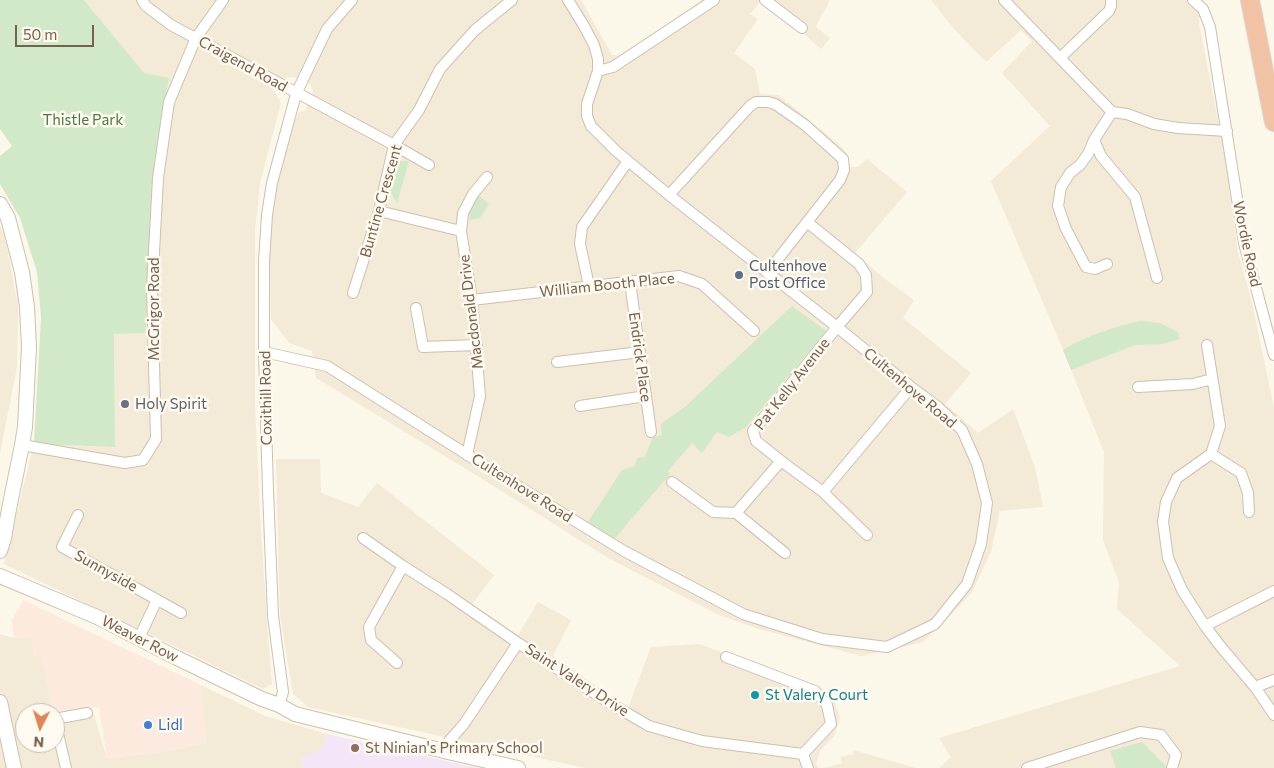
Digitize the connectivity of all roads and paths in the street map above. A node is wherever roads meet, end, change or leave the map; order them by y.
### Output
1 (142, 0) edge
2 (223, 0) edge
3 (352, 0) edge
4 (512, 0) edge
5 (568, 0) edge
6 (714, 0) edge
7 (765, 0) edge
8 (1111, 0) edge
9 (1193, 0) edge
10 (1250, 0) edge
11 (1011, 2) edge
12 (802, 28) dead end
13 (196, 38) junction
14 (1060, 58) junction
15 (598, 72) junction
16 (296, 94) junction
17 (1112, 112) junction
18 (1274, 122) edge
19 (1227, 131) junction
20 (1094, 140) junction
21 (394, 146) junction
22 (628, 161) junction
23 (429, 165) dead end
24 (487, 177) dead end
25 (669, 195) junction
26 (0, 204) edge
27 (379, 212) junction
28 (807, 222) junction
29 (461, 232) junction
30 (1107, 264) dead end
31 (767, 273) junction
32 (1157, 278) dead end
33 (630, 282) junction
34 (589, 286) junction
35 (353, 293) dead end
36 (472, 300) junction
37 (416, 308) dead end
38 (837, 327) junction
39 (754, 331) dead end
40 (476, 345) junction
41 (1207, 345) dead end
42 (264, 352) junction
43 (640, 352) junction
44 (1274, 355) edge
45 (557, 362) dead end
46 (1212, 379) junction
47 (911, 387) junction
48 (1138, 387) dead end
49 (646, 396) junction
50 (580, 406) dead end
51 (650, 432) dead end
52 (22, 445) junction
53 (1211, 454) junction
54 (467, 455) junction
55 (781, 461) junction
56 (672, 482) dead end
57 (823, 492) junction
58 (4, 508) edge
59 (1249, 512) dead end
60 (736, 513) junction
61 (78, 515) dead end
62 (867, 535) dead end
63 (363, 538) dead end
64 (0, 551) edge
65 (785, 553) dead end
66 (403, 566) junction
67 (0, 576) edge
68 (1274, 591) edge
69 (157, 600) junction
70 (180, 612) dead end
71 (1206, 626) junction
72 (139, 638) junction
73 (518, 643) junction
74 (726, 657) dead end
75 (397, 663) dead end
76 (1274, 680) edge
77 (1255, 687) junction
78 (0, 702) edge
79 (279, 705) junction
80 (87, 713) dead end
81 (1274, 715) edge
82 (448, 752) junction
83 (803, 754) junction
84 (14, 768) edge
85 (66, 768) edge
86 (518, 768) edge
87 (808, 768) edge
88 (1028, 768) edge
89 (1172, 768) edge

1 - 13 street, Craigend Road
2 - 13 street, McGrigor Road
3 - 16 street, Coxithill Road
4 - 21 street, Buntine Crescent
5 - 15 street, Cultenhove Road
6 - 15 street
7 - 12 street
8 - 14 street
9 - 19 street, Wordie Road
10 - 18 highway
11 - 14 street
13 - 16 street, Craigend Road
13 - 52 street, McGrigor Road
14 - 17 street
15 - 22 street, Cultenhove Road
16 - 21 street, Craigend Road
16 - 42 street, Coxithill Road
17 - 19 street
17 - 20 street
19 - 44 street, Wordie Road
20 - 30 street
20 - 32 street
21 - 23 street, Craigend Road
21 - 27 street, Buntine Crescent
22 - 25 street, Cultenhove Road
22 - 34 street
24 - 29 street, Macdonald Drive
25 - 28 street
25 - 31 street, Cultenhove Road
26 - 52 street
27 - 29 street
27 - 35 street, Buntine Crescent
28 - 31 street
28 - 38 street
29 - 36 street, Macdonald Drive
31 - 38 street, Cultenhove Road
33 - 34 street, William Booth Place
33 - 39 street, William Booth Place
33 - 43 street, Endrick Place
34 - 36 street, William Booth Place
36 - 40 street, Macdonald Drive
37 - 40 street
38 - 47 street, Cultenhove Road
38 - 55 street, Pat Kelly Avenue
40 - 54 street, Macdonald Drive
41 - 46 street
42 - 54 street, Cultenhove Road
42 - 79 street, Coxithill Road
43 - 45 street
43 - 49 street, Endrick Place
46 - 48 street
46 - 53 street
47 - 54 street, Cultenhove Road
47 - 57 street
49 - 50 street
49 - 51 street, Endrick Place
52 - 58 street
53 - 59 street
53 - 71 street
55 - 57 street
55 - 60 street
56 - 60 street
57 - 62 street
58 - 64 street
60 - 65 street
61 - 69 street, Sunnyside
63 - 66 street, Saint Valery Drive
66 - 73 street, Saint Valery Drive
66 - 75 street
67 - 72 street, Weaver Row
68 - 71 street
69 - 70 street, Sunnyside
69 - 72 street
71 - 77 street
72 - 79 street, Weaver Row
73 - 82 street
73 - 83 street, Saint Valery Drive
74 - 83 street
76 - 77 street
77 - 81 street
78 - 84 street
79 - 82 street, Weaver Row
80 - 85 street
82 - 86 street, Weaver Row
83 - 87 street
88 - 89 street

